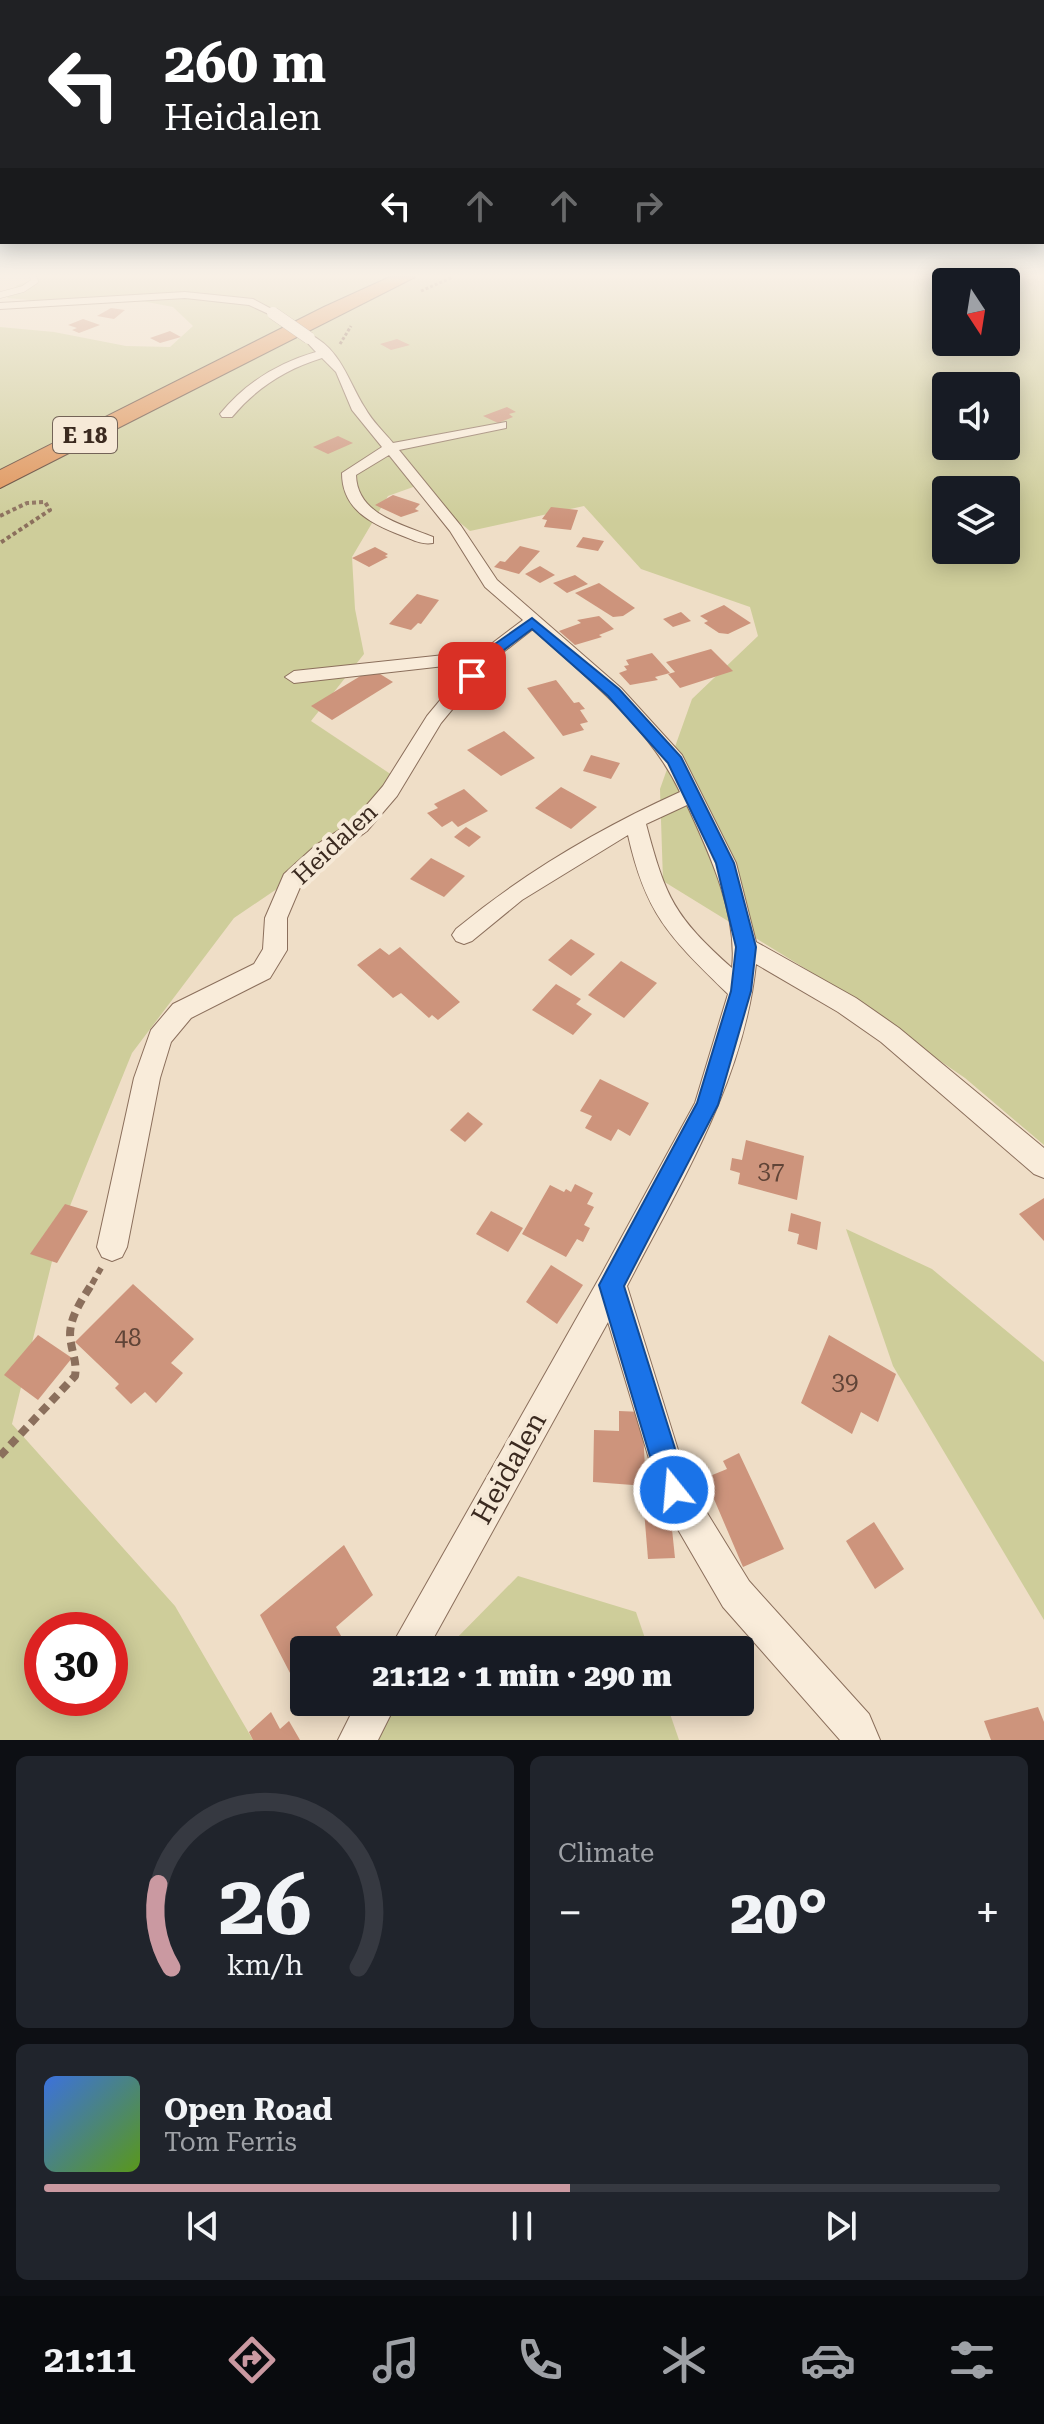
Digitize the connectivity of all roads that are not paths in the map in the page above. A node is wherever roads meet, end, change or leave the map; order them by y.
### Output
1 (219, 358) edge
2 (238, 358) edge
3 (298, 358) edge
4 (329, 358) edge
5 (227, 414) dead end
6 (501, 425) dead end
7 (391, 448) junction
8 (0, 470) edge
9 (0, 480) edge
10 (427, 540) dead end
11 (532, 622) junction
12 (487, 656) junction
13 (294, 677) dead end
14 (693, 794) junction
15 (635, 821) junction
16 (464, 935) dead end
17 (746, 947) junction
18 (741, 991) junction
19 (1044, 1165) edge
20 (112, 1247) road end
21 (612, 1285) junction
22 (415, 1636) edge
23 (370, 1716) edge
24 (357, 1740) edge
25 (861, 1740) edge

1 - 8 highway, E 18
2 - 9 highway, E 18
3 - 5 street
4 - 7 street, Heidalen
6 - 7 street
7 - 10 street
7 - 11 street, Heidalen
11 - 12 street, Heidalen
11 - 14 street, Heidalen
12 - 13 street
12 - 20 street, Heidalen
14 - 15 street
14 - 17 street, Heidalen
15 - 16 street
15 - 18 street
17 - 18 street, Heidalen
17 - 19 street
18 - 21 street, Heidalen
21 - 22 street, Heidalen
21 - 25 street
23 - 24 street

